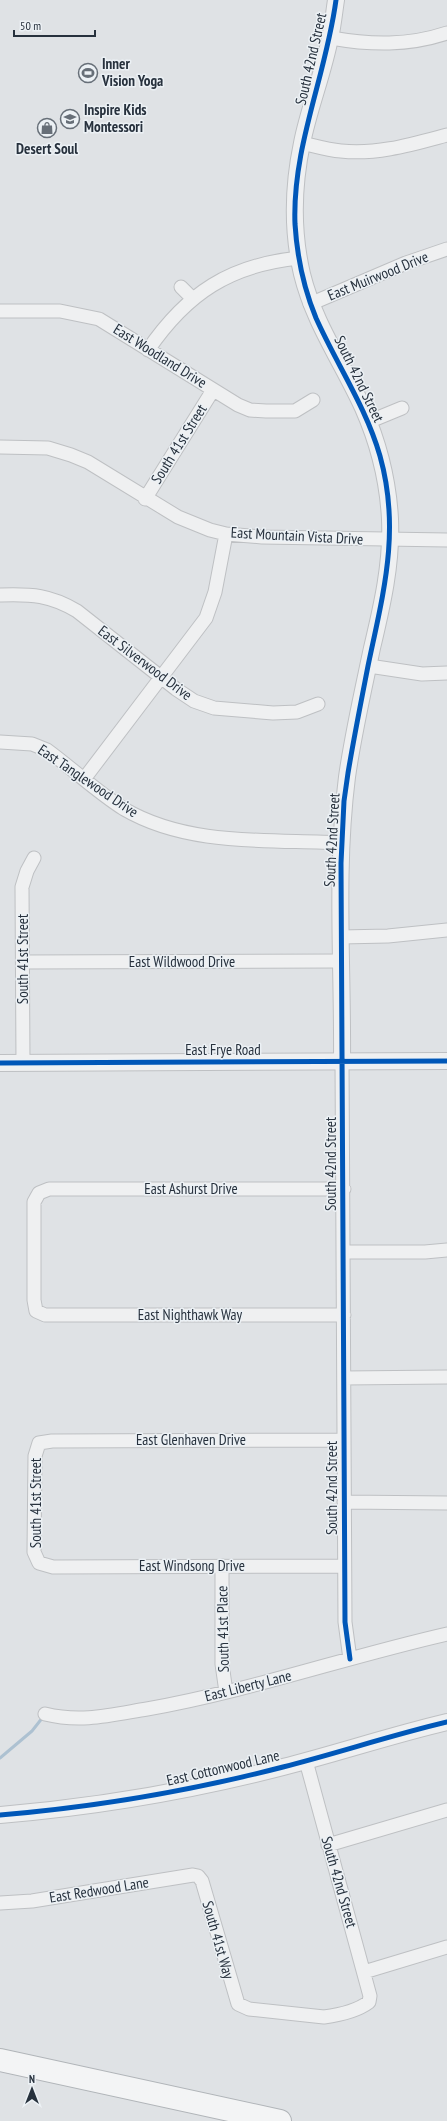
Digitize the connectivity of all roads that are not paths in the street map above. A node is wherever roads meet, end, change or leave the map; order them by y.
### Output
1 (336, 0) edge
2 (447, 33) edge
3 (330, 38) junction
4 (447, 135) edge
5 (302, 143) junction
6 (447, 249) edge
7 (299, 258) junction
8 (181, 286) dead end
9 (192, 298) junction
10 (310, 304) junction
11 (0, 311) edge
12 (148, 350) junction
13 (213, 390) junction
14 (313, 400) dead end
15 (402, 408) dead end
16 (368, 422) junction
17 (0, 447) edge
18 (145, 498) junction
19 (226, 534) junction
20 (390, 540) junction
21 (447, 540) edge
22 (2, 595) dead end
23 (368, 666) junction
24 (447, 673) edge
25 (162, 678) junction
26 (318, 704) dead end
27 (0, 742) edge
28 (84, 779) junction
29 (342, 843) junction
30 (34, 858) dead end
31 (447, 930) edge
32 (342, 937) junction
33 (342, 961) junction
34 (23, 962) junction
35 (447, 1061) edge
36 (342, 1062) junction
37 (0, 1063) edge
38 (23, 1063) junction
39 (344, 1189) junction
40 (447, 1250) edge
41 (343, 1252) junction
42 (36, 1311) joint
43 (344, 1315) junction
44 (447, 1377) edge
45 (344, 1378) junction
46 (344, 1440) junction
47 (39, 1443) joint
48 (344, 1502) junction
49 (447, 1503) edge
50 (39, 1563) joint
51 (222, 1566) junction
52 (344, 1566) junction
53 (447, 1634) edge
54 (350, 1658) junction
55 (226, 1692) junction
56 (46, 1714) dead end
57 (447, 1722) edge
58 (306, 1761) junction
59 (447, 1810) edge
60 (0, 1815) edge
61 (328, 1845) junction
62 (198, 1876) joint
63 (0, 1903) edge
64 (447, 1946) edge
65 (364, 1972) junction
66 (369, 2002) joint
67 (0, 2060) edge
68 (280, 2121) edge

1 - 3 street, South 42nd Street
2 - 3 street
3 - 5 street, South 42nd Street
4 - 5 street
5 - 7 street, South 42nd Street
6 - 10 street, East Muirwood Drive
7 - 9 street
7 - 10 street, South 42nd Street
8 - 9 street
9 - 12 street
10 - 16 street, South 42nd Street
11 - 12 street, East Woodland Drive
12 - 13 street, East Woodland Drive
13 - 14 street, East Woodland Drive
13 - 18 street, South 41st Street
15 - 16 street
16 - 20 street, South 42nd Street
17 - 18 street, East Mountain Vista Drive
18 - 19 street, East Mountain Vista Drive
19 - 20 street, East Mountain Vista Drive
19 - 25 street
20 - 21 street, East Mountain Vista Drive
20 - 23 street, South 42nd Street
22 - 25 street, East Silverwood Drive
23 - 24 street
23 - 29 street, South 42nd Street
25 - 26 street, East Silverwood Drive
25 - 28 street
27 - 28 street, East Tanglewood Drive
28 - 29 street, East Tanglewood Drive
29 - 32 street, South 42nd Street
30 - 34 street, South 41st Street
31 - 32 street
32 - 33 street, South 42nd Street
33 - 34 street, East Wildwood Drive
33 - 36 street, South 42nd Street
34 - 38 street, South 41st Street
35 - 36 street, East Frye Road
36 - 38 street, East Frye Road
36 - 39 street, South 42nd Street
37 - 38 street, East Frye Road
39 - 41 street, South 42nd Street
39 - 42 street, East Ashurst Drive
40 - 41 street
41 - 43 street, South 42nd Street
42 - 43 street, East Nighthawk Way
43 - 45 street, South 42nd Street
44 - 45 street
45 - 46 street, South 42nd Street
46 - 47 street, East Glenhaven Drive
46 - 48 street, South 42nd Street
47 - 50 street, South 41st Street
48 - 49 street
48 - 52 street, South 42nd Street
50 - 51 street, East Windsong Drive
51 - 52 street, East Windsong Drive
51 - 55 street, South 41st Place
52 - 54 street, South 42nd Street
53 - 54 street, East Liberty Lane
54 - 55 street, East Liberty Lane
55 - 56 street, East Liberty Lane
57 - 58 street, East Cottonwood Lane
58 - 60 street, East Cottonwood Lane
58 - 61 street, South 42nd Street
59 - 61 street
61 - 65 street, South 42nd Street
62 - 63 street, East Redwood Lane
62 - 66 street, South 41st Way
64 - 65 street
65 - 66 street, South 42nd Street
67 - 68 highway

